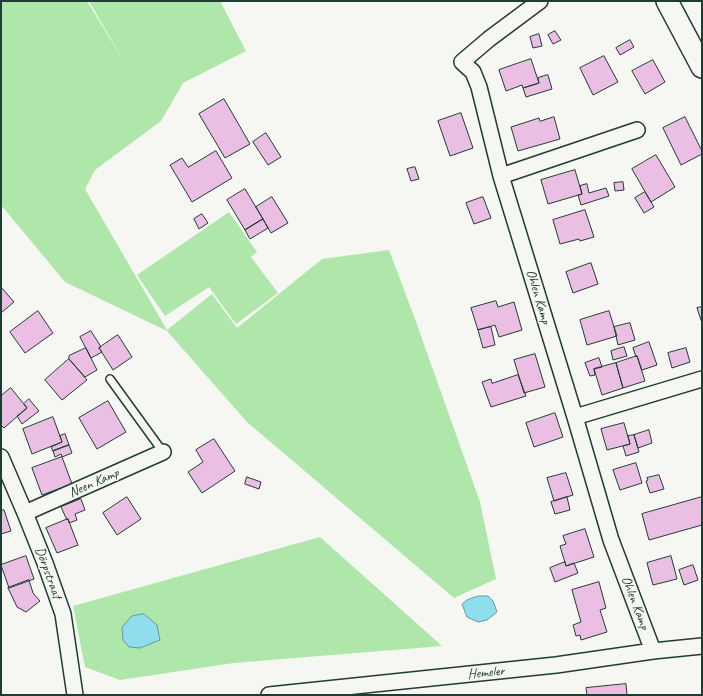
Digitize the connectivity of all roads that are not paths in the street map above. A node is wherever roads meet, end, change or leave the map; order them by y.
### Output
1 (540, 1) edge
2 (667, 1) edge
3 (702, 67) edge
4 (637, 130) dead end
5 (500, 176) junction
6 (110, 379) dead end
7 (702, 379) edge
8 (575, 417) junction
9 (163, 452) joint
10 (1, 457) edge
11 (25, 513) junction
12 (702, 646) edge
13 (653, 651) junction
14 (74, 695) edge
15 (269, 695) edge

1 - 5 street, Ohlen Kamp
2 - 3 street
4 - 5 street
5 - 8 street, Ohlen Kamp
6 - 9 lane
7 - 8 street
8 - 13 street, Ohlen Kamp
9 - 11 street, Neen Kamp
10 - 11 street, Dörpstraat
11 - 14 street, Dörpstraat
12 - 13 street, Hemeler
13 - 15 street, Hemeler

